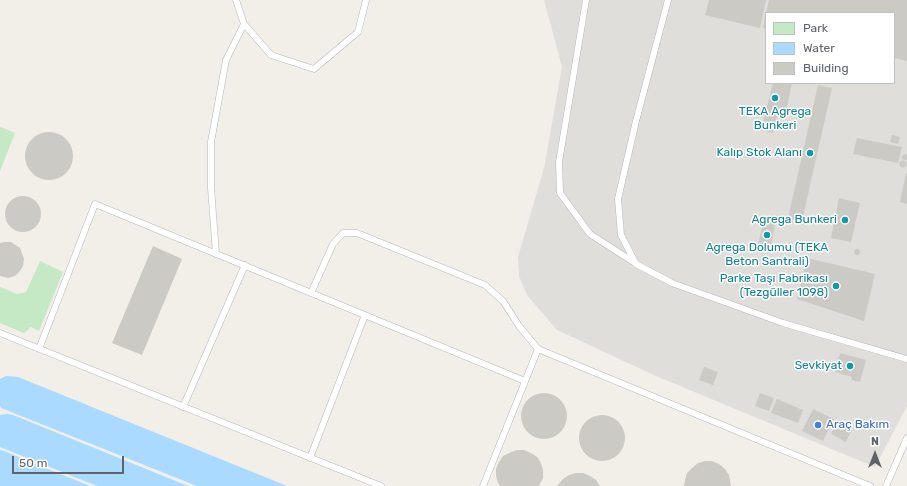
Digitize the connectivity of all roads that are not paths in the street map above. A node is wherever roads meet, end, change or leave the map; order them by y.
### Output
1 (236, 0) edge
2 (366, 0) edge
3 (586, 0) edge
4 (668, 0) edge
5 (244, 24) junction
6 (216, 254) junction
7 (636, 264) junction
8 (245, 265) junction
9 (311, 293) junction
10 (365, 315) junction
11 (0, 333) edge
12 (39, 349) junction
13 (538, 349) junction
14 (907, 359) edge
15 (525, 381) junction
16 (183, 407) junction
17 (907, 438) edge
18 (310, 458) junction
19 (381, 486) edge
20 (483, 486) edge
21 (870, 486) edge
22 (886, 486) edge

1 - 5 lane
2 - 5 lane
3 - 7 lane
4 - 7 lane
5 - 6 lane
6 - 8 lane
6 - 12 lane
7 - 14 lane
8 - 9 lane
8 - 16 lane
9 - 10 lane
9 - 13 lane
10 - 15 lane
10 - 18 lane
11 - 12 lane
12 - 16 lane
13 - 15 lane
13 - 21 lane
15 - 20 lane
16 - 18 lane
17 - 22 lane
18 - 19 lane

